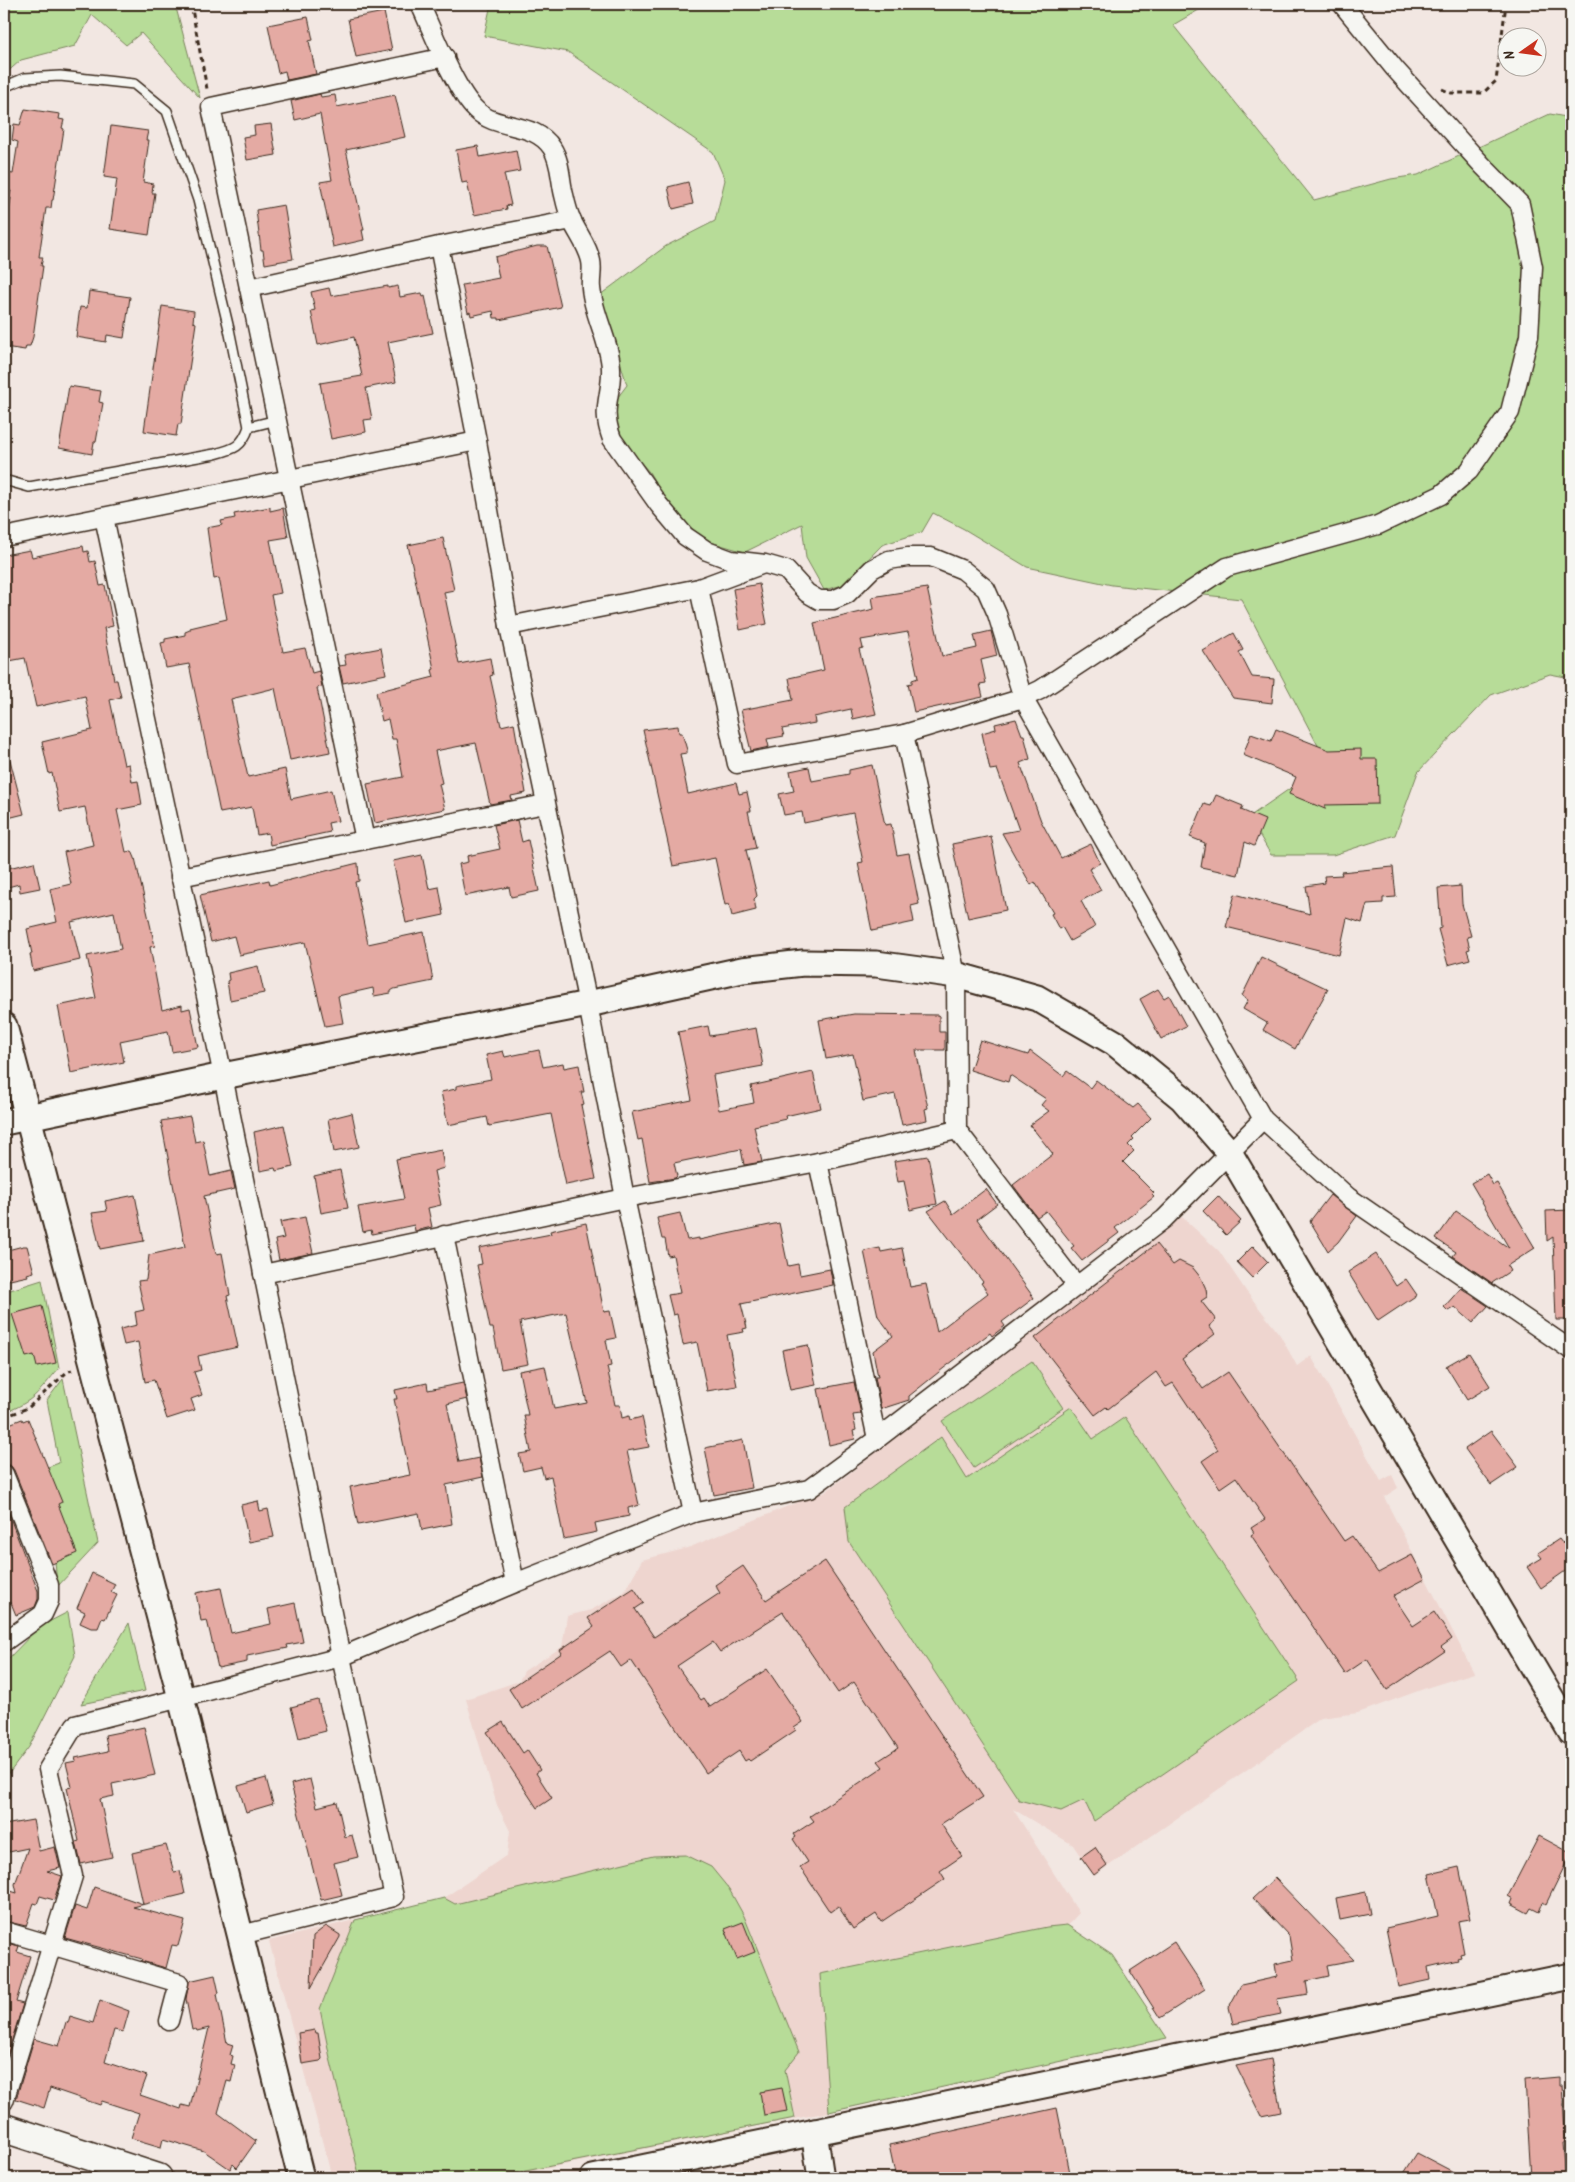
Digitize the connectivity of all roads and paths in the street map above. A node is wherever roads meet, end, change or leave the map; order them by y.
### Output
1 (191, 4) edge
2 (420, 4) edge
3 (1342, 4) edge
4 (1506, 4) edge
5 (445, 57) junction
6 (1435, 86) dead end
7 (4, 87) edge
8 (211, 107) junction
9 (572, 220) junction
10 (439, 246) junction
11 (249, 288) junction
12 (277, 420) junction
13 (249, 427) junction
14 (477, 440) junction
15 (289, 479) junction
16 (4, 480) edge
17 (104, 516) junction
18 (4, 537) edge
19 (764, 564) junction
20 (699, 588) junction
21 (509, 626) junction
22 (1022, 698) junction
23 (904, 734) junction
24 (545, 804) junction
25 (366, 840) junction
26 (180, 876) junction
27 (956, 974) junction
28 (588, 1004) junction
29 (4, 1026) edge
30 (223, 1076) junction
31 (1263, 1119) junction
32 (16, 1120) edge
33 (957, 1130) junction
34 (1228, 1152) junction
35 (818, 1162) junction
36 (625, 1198) junction
37 (444, 1235) junction
38 (263, 1274) junction
39 (1077, 1286) junction
40 (1571, 1350) edge
41 (93, 1365) junction
42 (4, 1417) edge
43 (877, 1439) junction
44 (4, 1474) edge
45 (693, 1513) junction
46 (515, 1583) junction
47 (4, 1642) edge
48 (341, 1657) junction
49 (181, 1698) junction
50 (1571, 1732) edge
51 (4, 1931) edge
52 (241, 1935) junction
53 (51, 1946) junction
54 (1571, 1976) edge
55 (169, 2021) dead end
56 (4, 2101) edge
57 (4, 2128) edge
58 (814, 2132) junction
59 (158, 2178) edge
60 (301, 2178) edge
61 (593, 2178) edge
62 (821, 2178) edge

1 - 8 path
2 - 5 street
3 - 22 street
4 - 6 path
5 - 8 street
5 - 9 street
7 - 13 lane
8 - 11 street
9 - 10 street
9 - 19 street
10 - 11 street
10 - 14 street
11 - 12 street
12 - 13 lane
12 - 15 street
13 - 16 lane
14 - 15 street
14 - 21 street
15 - 17 street
15 - 25 street
17 - 18 street
17 - 26 street
19 - 20 street
19 - 22 street
20 - 21 street
20 - 23 street
21 - 24 street
22 - 23 street
22 - 31 street
23 - 27 street
24 - 25 street
24 - 28 street
25 - 26 street
26 - 30 street
27 - 28 street
27 - 33 street
27 - 34 street
28 - 30 street
28 - 36 street
29 - 32 street
30 - 32 street
30 - 38 street
31 - 34 street
31 - 40 street
32 - 41 street
33 - 35 street
33 - 39 street
34 - 39 street
34 - 50 street
35 - 36 street
35 - 43 street
36 - 37 street
36 - 45 street
37 - 38 street
37 - 46 street
38 - 48 street
39 - 43 street
41 - 42 path
41 - 49 street
43 - 45 street
44 - 47 street
45 - 46 street
46 - 48 street
48 - 49 street
48 - 52 street
49 - 52 street
49 - 53 street
51 - 53 street
52 - 60 street
53 - 55 street
53 - 56 street
54 - 58 street
57 - 59 highway
58 - 61 street
58 - 62 street

